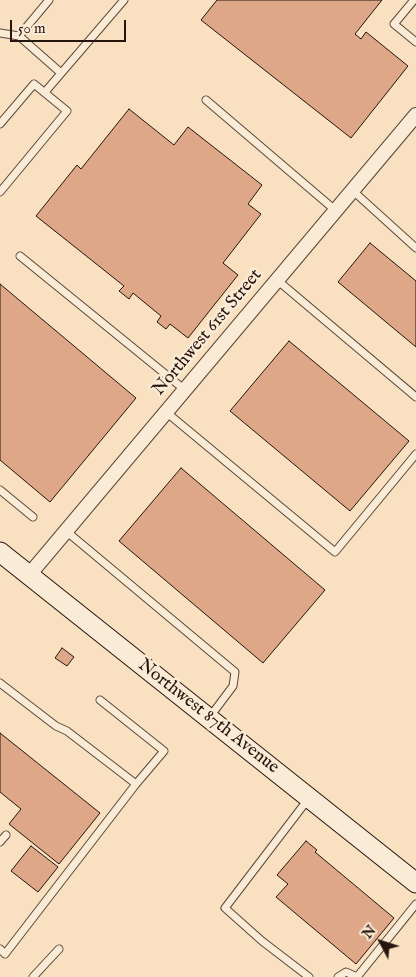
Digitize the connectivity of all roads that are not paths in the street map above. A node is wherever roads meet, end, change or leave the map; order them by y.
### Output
1 (49, 0) edge
2 (124, 0) edge
3 (414, 0) edge
4 (0, 33) edge
5 (18, 36) junction
6 (416, 42) edge
7 (61, 73) junction
8 (45, 92) junction
9 (206, 100) dead end
10 (416, 115) edge
11 (0, 124) edge
12 (352, 190) junction
13 (0, 192) edge
14 (335, 210) junction
15 (416, 248) edge
16 (20, 256) dead end
17 (277, 280) junction
18 (184, 390) junction
19 (416, 398) edge
20 (166, 412) junction
21 (416, 454) edge
22 (0, 490) edge
23 (33, 517) dead end
24 (66, 531) junction
25 (0, 552) edge
26 (29, 576) junction
27 (0, 683) edge
28 (100, 700) dead end
29 (209, 718) junction
30 (136, 784) junction
31 (309, 798) junction
32 (6, 835) dead end
33 (0, 842) edge
34 (415, 880) edge
35 (416, 904) edge
36 (0, 949) edge
37 (59, 949) dead end
38 (34, 977) edge
39 (309, 977) edge
40 (338, 977) edge

1 - 5 lane
2 - 7 lane
3 - 6 lane
4 - 5 lane
5 - 7 lane
7 - 8 lane
8 - 11 lane
8 - 13 lane
9 - 14 lane
10 - 12 street, Northwest 61st Street
12 - 14 street, Northwest 61st Street
12 - 15 lane
14 - 17 street, Northwest 61st Street
16 - 18 lane
17 - 18 street, Northwest 61st Street
17 - 19 lane
18 - 20 street, Northwest 61st Street
20 - 21 lane
20 - 24 street, Northwest 61st Street
22 - 23 lane
24 - 26 street, Northwest 61st Street
24 - 29 lane
25 - 26 main road, Northwest 87th Avenue
26 - 29 main road, Northwest 87th Avenue
27 - 30 lane
28 - 30 lane
29 - 31 main road, Northwest 87th Avenue
30 - 36 lane
31 - 34 main road, Northwest 87th Avenue
31 - 39 lane
32 - 33 lane
35 - 40 lane
37 - 38 lane

